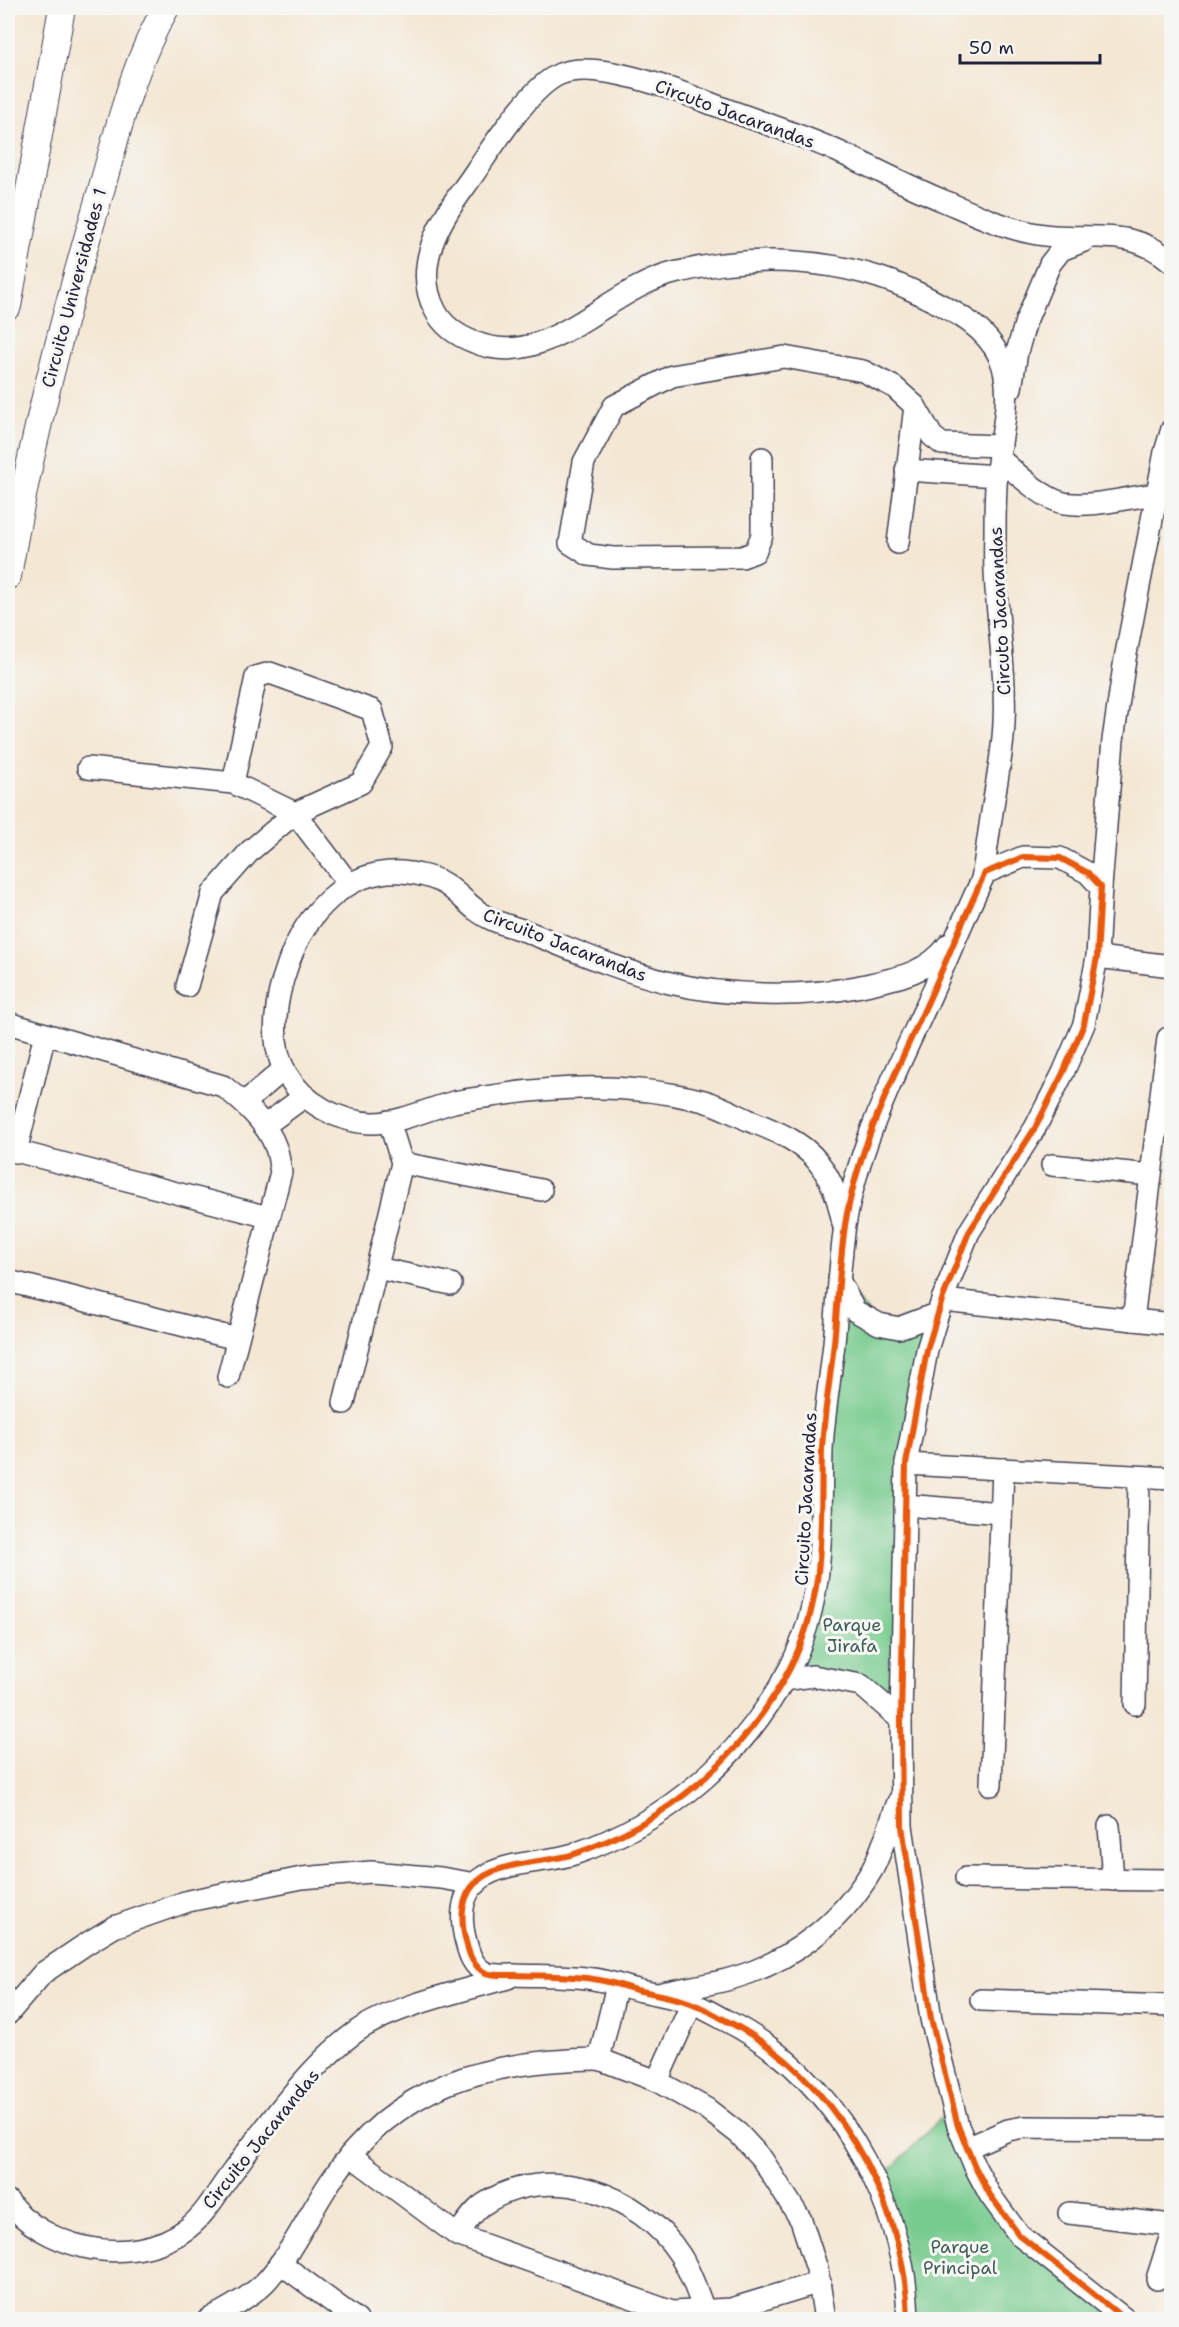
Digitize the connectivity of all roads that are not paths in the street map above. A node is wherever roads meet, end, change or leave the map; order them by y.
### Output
1 (62, 8) edge
2 (166, 8) edge
3 (1095, 236) junction
4 (1172, 262) edge
5 (8, 306) edge
6 (915, 406) junction
7 (1006, 408) junction
8 (1172, 429) edge
9 (762, 459) dead end
10 (999, 460) junction
11 (906, 470) junction
12 (1157, 494) junction
13 (898, 543) dead end
14 (8, 576) edge
15 (88, 768) dead end
16 (233, 783) junction
17 (295, 813) junction
18 (982, 879) junction
19 (349, 884) junction
20 (1101, 887) junction
21 (957, 935) junction
22 (1097, 957) junction
23 (1172, 966) edge
24 (187, 986) dead end
25 (8, 1023) edge
26 (45, 1034) junction
27 (1168, 1038) dead end
28 (284, 1069) junction
29 (305, 1096) junction
30 (244, 1102) junction
31 (389, 1121) junction
32 (264, 1126) junction
33 (12, 1150) edge
34 (402, 1163) junction
35 (1052, 1165) dead end
36 (1150, 1175) junction
37 (541, 1190) dead end
38 (268, 1217) junction
39 (844, 1234) junction
40 (377, 1268) junction
41 (838, 1280) junction
42 (8, 1281) edge
43 (451, 1284) dead end
44 (940, 1307) junction
45 (1133, 1320) junction
46 (1172, 1324) edge
47 (237, 1339) junction
48 (228, 1377) dead end
49 (344, 1403) dead end
50 (906, 1464) junction
51 (1003, 1470) junction
52 (1139, 1477) junction
53 (1172, 1478) edge
54 (904, 1505) junction
55 (1001, 1513) junction
56 (783, 1680) junction
57 (1135, 1704) dead end
58 (901, 1720) junction
59 (992, 1785) dead end
60 (902, 1792) junction
61 (1109, 1826) dead end
62 (966, 1878) dead end
63 (1113, 1880) junction
64 (1172, 1880) edge
65 (476, 1884) junction
66 (519, 1975) junction
67 (617, 1985) junction
68 (656, 1994) junction
69 (981, 2000) dead end
70 (692, 2003) junction
71 (1172, 2006) edge
72 (8, 2014) edge
73 (599, 2059) junction
74 (657, 2081) junction
75 (1172, 2128) edge
76 (967, 2148) junction
77 (350, 2155) junction
78 (8, 2201) edge
79 (1069, 2213) dead end
80 (1172, 2225) edge
81 (1172, 2232) edge
82 (457, 2235) junction
83 (280, 2263) junction
84 (1157, 2278) dead end
85 (820, 2282) junction
86 (704, 2310) junction
87 (208, 2319) edge
88 (357, 2319) edge
89 (825, 2319) edge
90 (908, 2319) edge
91 (1126, 2319) edge

1 - 5 main road
2 - 14 main road, Circuito Universidades 1
3 - 4 street, Circuto Jacarandas
3 - 7 street
3 - 7 street, Circuto Jacarandas
6 - 9 street
6 - 10 street
6 - 11 street
7 - 10 street, Circuto Jacarandas
8 - 12 street
10 - 11 street
10 - 12 street
10 - 18 street, Circuto Jacarandas
11 - 13 street
12 - 20 street
15 - 16 street
16 - 17 street
16 - 17 street
17 - 19 street
17 - 24 street
18 - 20 street
18 - 21 street, Circuto Jacarandas
19 - 21 street, Circuito Jacarandas
19 - 28 street, Circuito Jacarandas
20 - 22 street
21 - 39 street, Circuto Jacarandas
22 - 23 street
22 - 44 street
25 - 26 street
26 - 30 street
26 - 33 street
27 - 36 street
28 - 29 street, Circuito Jacarandas
28 - 30 street
29 - 31 street, Circuito Jacarandas
29 - 32 street
30 - 32 street
31 - 34 street
31 - 39 street, Circuito Jacarandas
32 - 38 street
33 - 38 street
34 - 37 street
34 - 40 street
35 - 36 street
36 - 45 street
38 - 47 street
39 - 41 street, Circuito Jacarandas
40 - 43 street
40 - 49 street
41 - 44 street
41 - 56 street, Circuito Jacarandas
42 - 47 street
44 - 45 street
44 - 50 street
45 - 46 street
47 - 48 street
50 - 51 street
50 - 54 street
51 - 52 street
51 - 55 street
52 - 53 street
52 - 57 street
54 - 55 street
54 - 58 street
55 - 59 street
56 - 58 street
56 - 65 street, Circuito Jacarandas
58 - 60 street
60 - 68 street, Circuito Jacarandas
60 - 76 street
61 - 63 street
62 - 63 street
63 - 64 street
65 - 66 street, Circuito Jacarandas
65 - 72 street
66 - 67 street, Circuito Jacarandas
66 - 78 street, Circuito Jacarandas
67 - 68 street, Circuito Jacarandas
67 - 73 street
68 - 70 street, Circuito Jacarandas
69 - 71 street
70 - 74 street
70 - 90 street, Circuito Jacarandas
73 - 74 street
73 - 77 street
74 - 85 street
75 - 76 street
76 - 91 street
77 - 82 street
77 - 83 street
79 - 80 street
81 - 84 street
82 - 86 street
82 - 86 street
83 - 87 street
83 - 88 street
85 - 86 street
85 - 89 street

